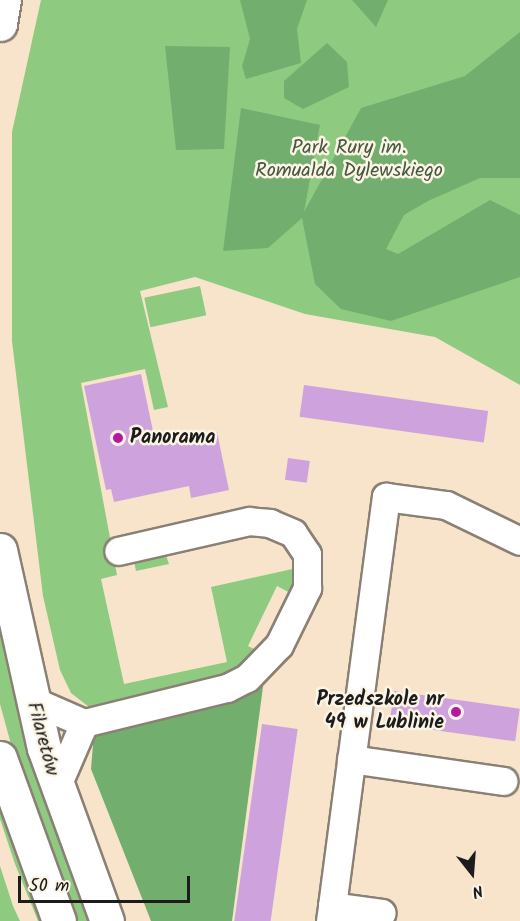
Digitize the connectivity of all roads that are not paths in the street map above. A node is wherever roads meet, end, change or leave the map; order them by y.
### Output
1 (4, 0) edge
2 (0, 24) edge
3 (520, 541) edge
4 (0, 550) edge
5 (118, 551) dead end
6 (31, 700) junction
7 (84, 723) junction
8 (0, 758) edge
9 (351, 759) junction
10 (503, 781) dead end
11 (56, 788) junction
12 (331, 913) edge
13 (382, 913) dead end
14 (59, 921) edge
15 (107, 921) edge

1 - 2 main road
3 - 9 street
4 - 6 main road, Filaretów
5 - 7 street
6 - 7 street
6 - 11 main road, Filaretów
7 - 11 street
8 - 14 main road
9 - 10 street
9 - 12 street
11 - 15 main road, Filaretów
12 - 13 street

